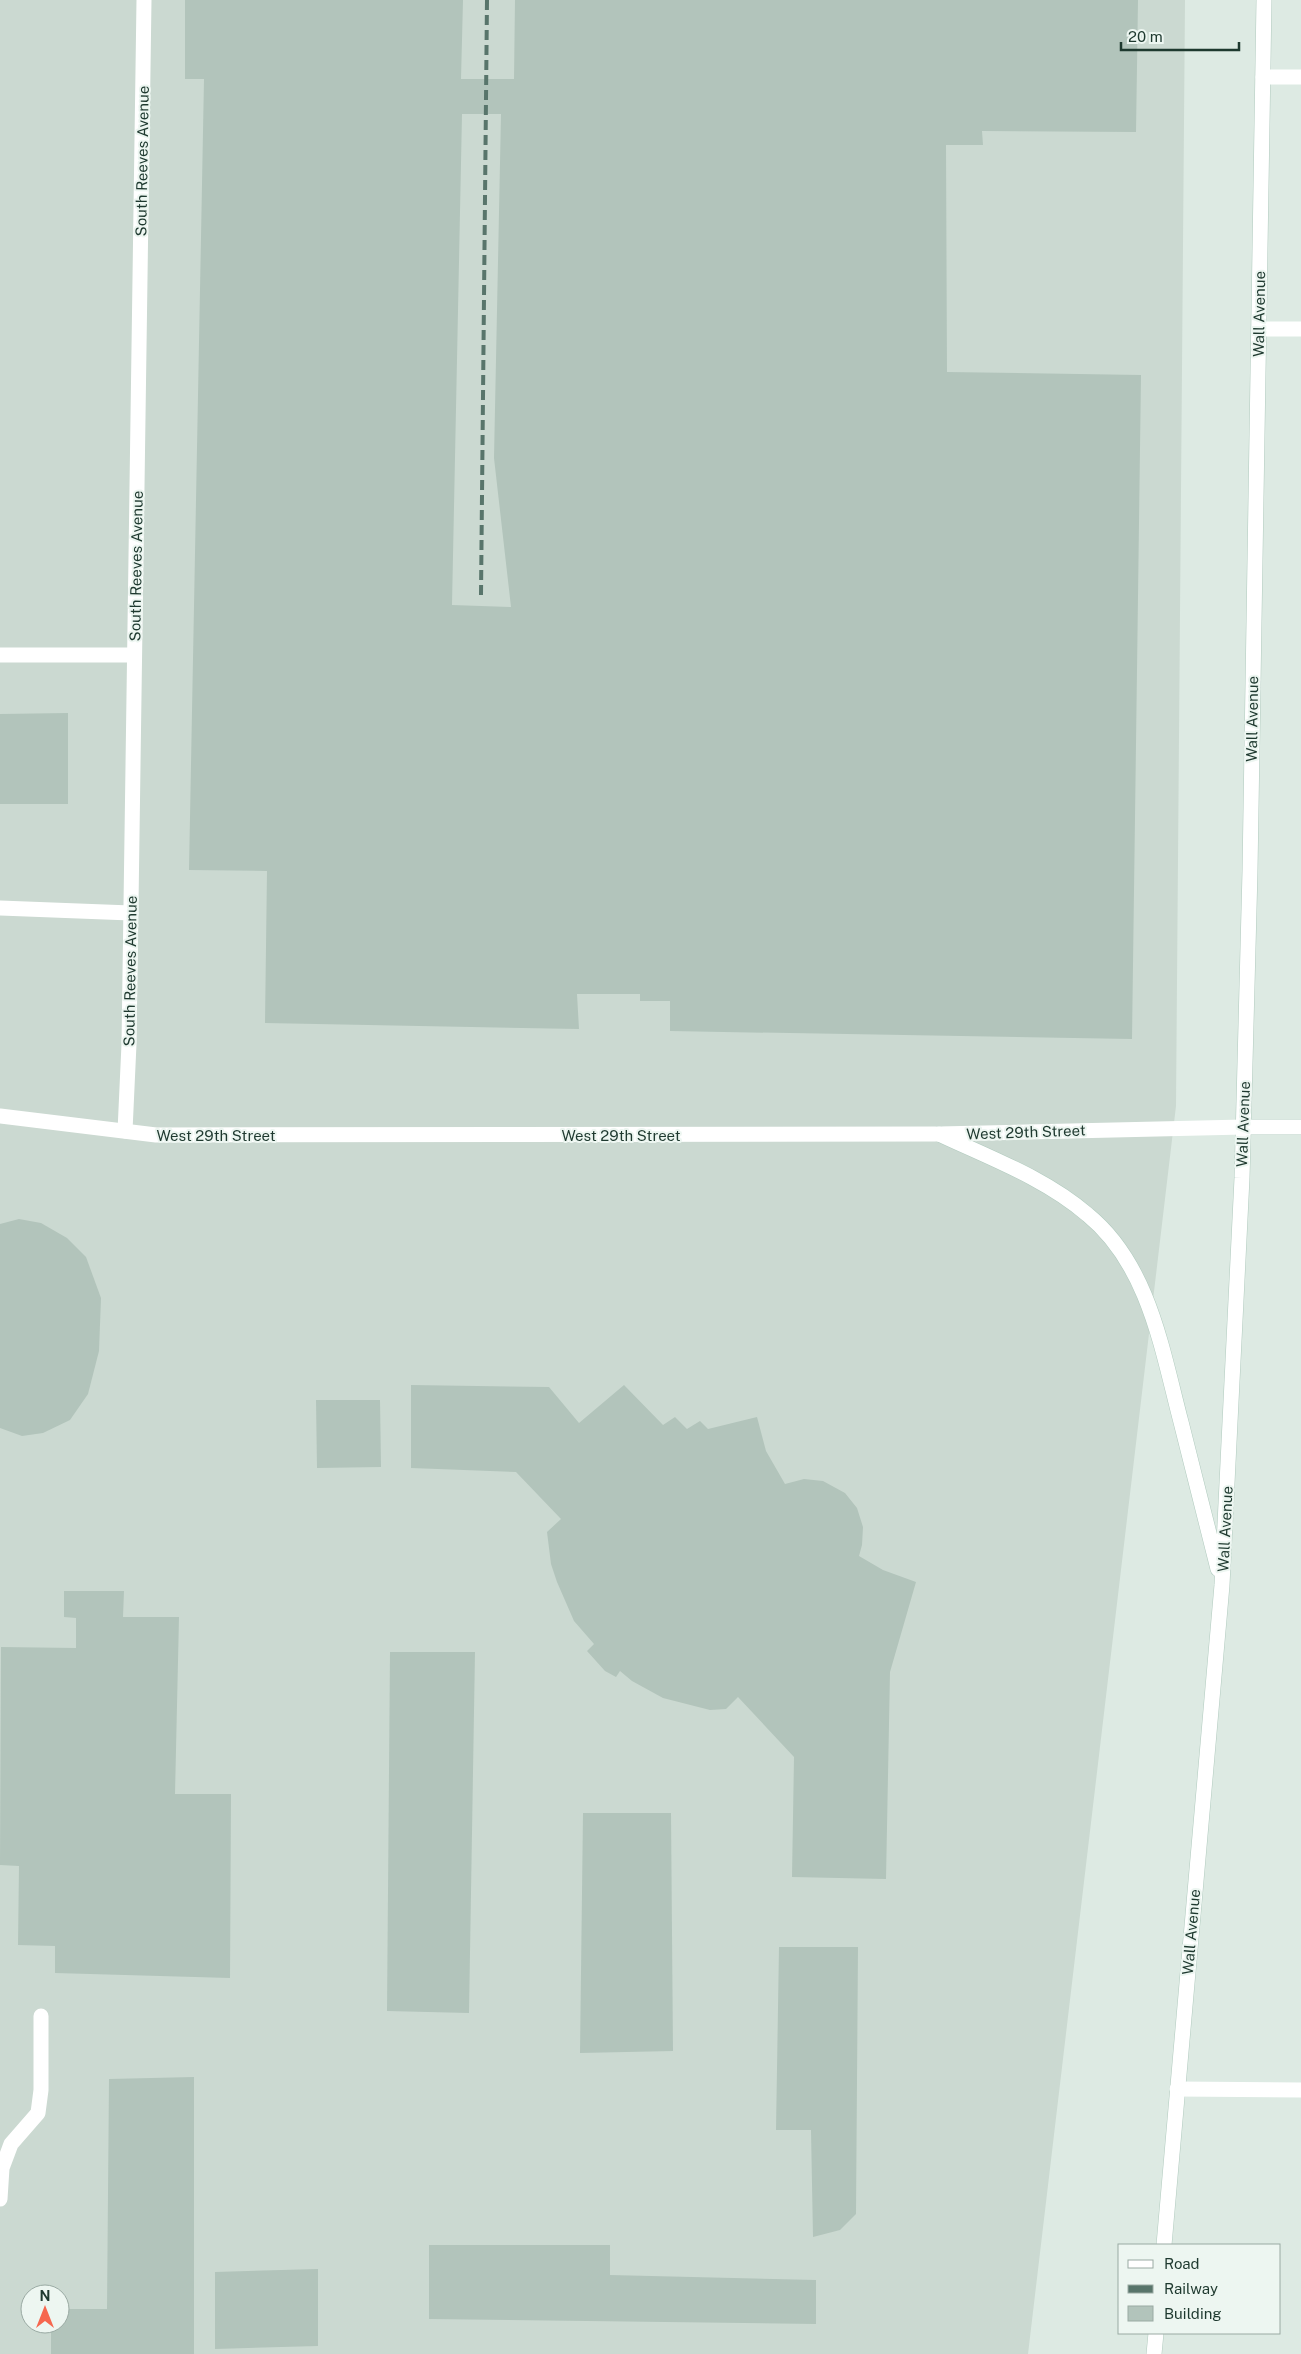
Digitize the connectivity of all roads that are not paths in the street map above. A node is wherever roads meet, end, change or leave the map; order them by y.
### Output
1 (144, 0) edge
2 (1264, 0) edge
3 (1263, 77) junction
4 (1301, 77) edge
5 (1259, 329) junction
6 (1301, 330) edge
7 (0, 655) edge
8 (134, 655) junction
9 (0, 908) edge
10 (131, 913) junction
11 (0, 1116) edge
12 (1244, 1127) junction
13 (1301, 1128) edge
14 (125, 1131) junction
15 (939, 1134) junction
16 (1222, 1585) junction
17 (41, 2016) dead end
18 (1178, 2089) junction
19 (1301, 2090) edge
20 (0, 2199) edge
21 (1164, 2244) edge
22 (1156, 2334) edge
23 (1154, 2354) edge

1 - 8 main road, South Reeves Avenue
2 - 3 main road, Wall Avenue
3 - 4 main road
3 - 5 main road, Wall Avenue
5 - 6 main road
5 - 12 main road, Wall Avenue
7 - 8 main road
8 - 10 main road, South Reeves Avenue
9 - 10 main road
10 - 14 main road, South Reeves Avenue
11 - 14 main road, West 29th Street
12 - 13 main road, West 29th Street
12 - 15 main road, West 29th Street
12 - 16 main road, Wall Avenue
14 - 15 main road, West 29th Street
15 - 16 main road
16 - 18 main road, Wall Avenue
17 - 20 main road
18 - 19 main road
18 - 21 main road, Wall Avenue
22 - 23 main road

